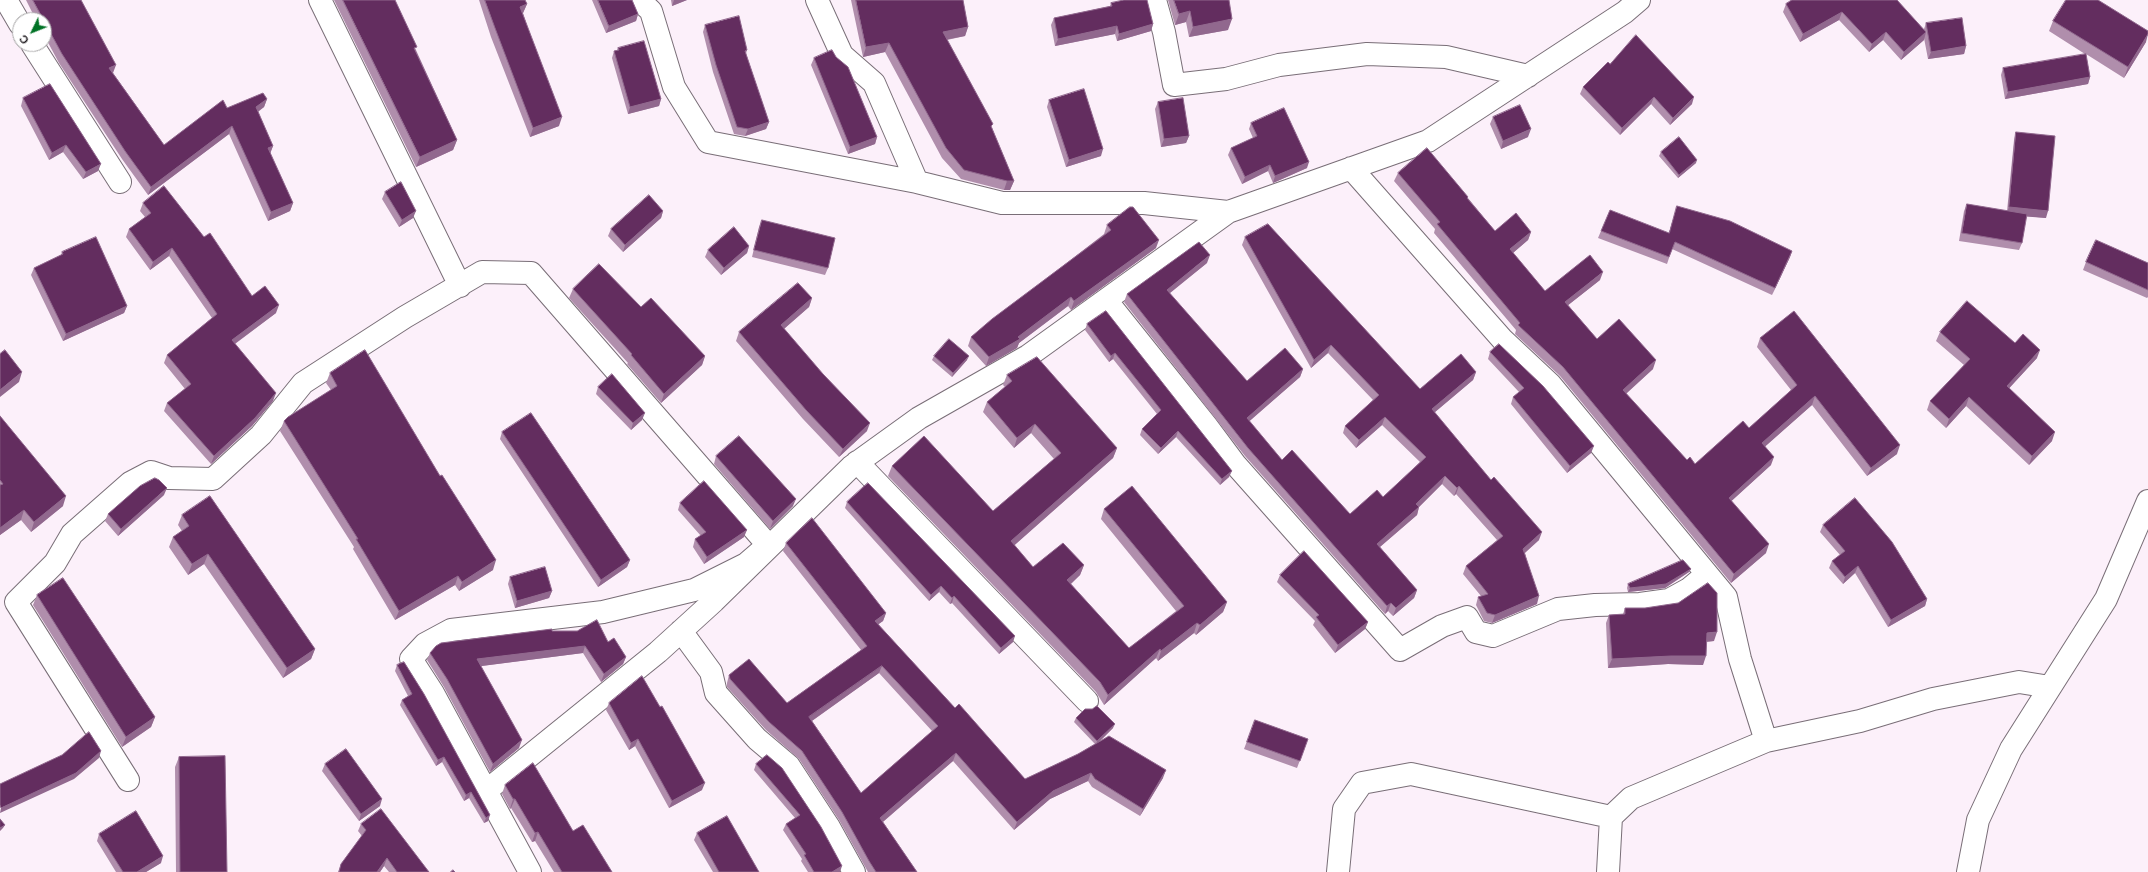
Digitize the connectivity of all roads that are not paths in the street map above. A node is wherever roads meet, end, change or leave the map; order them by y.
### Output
1 (6, 0) edge
2 (320, 0) edge
3 (639, 0) edge
4 (817, 0) edge
5 (1155, 0) edge
6 (1640, 0) edge
7 (13, 12) edge
8 (37, 52) edge
9 (1528, 76) junction
10 (1351, 168) junction
11 (120, 182) dead end
12 (917, 182) junction
13 (1228, 212) junction
14 (460, 286) junction
15 (1106, 300) junction
16 (857, 462) junction
17 (2148, 501) edge
18 (1707, 574) junction
19 (681, 631) junction
20 (2050, 687) junction
21 (1087, 701) dead end
22 (1766, 741) junction
23 (128, 780) dead end
24 (486, 791) junction
25 (1611, 817) junction
26 (530, 872) edge
27 (854, 872) edge
28 (1338, 872) edge
29 (1608, 872) edge
30 (1968, 872) edge

1 - 7 street
2 - 14 street
3 - 12 street
4 - 12 street
5 - 9 street
6 - 9 street
8 - 11 street
9 - 10 street
10 - 13 street
10 - 18 street
12 - 13 street
13 - 15 street
14 - 23 street
14 - 24 street
15 - 16 street
15 - 18 street
16 - 19 street
16 - 21 street
17 - 20 street
18 - 22 street
19 - 24 street
19 - 27 street
20 - 22 street
20 - 30 street
22 - 25 street
24 - 26 street
25 - 28 street
25 - 29 street

